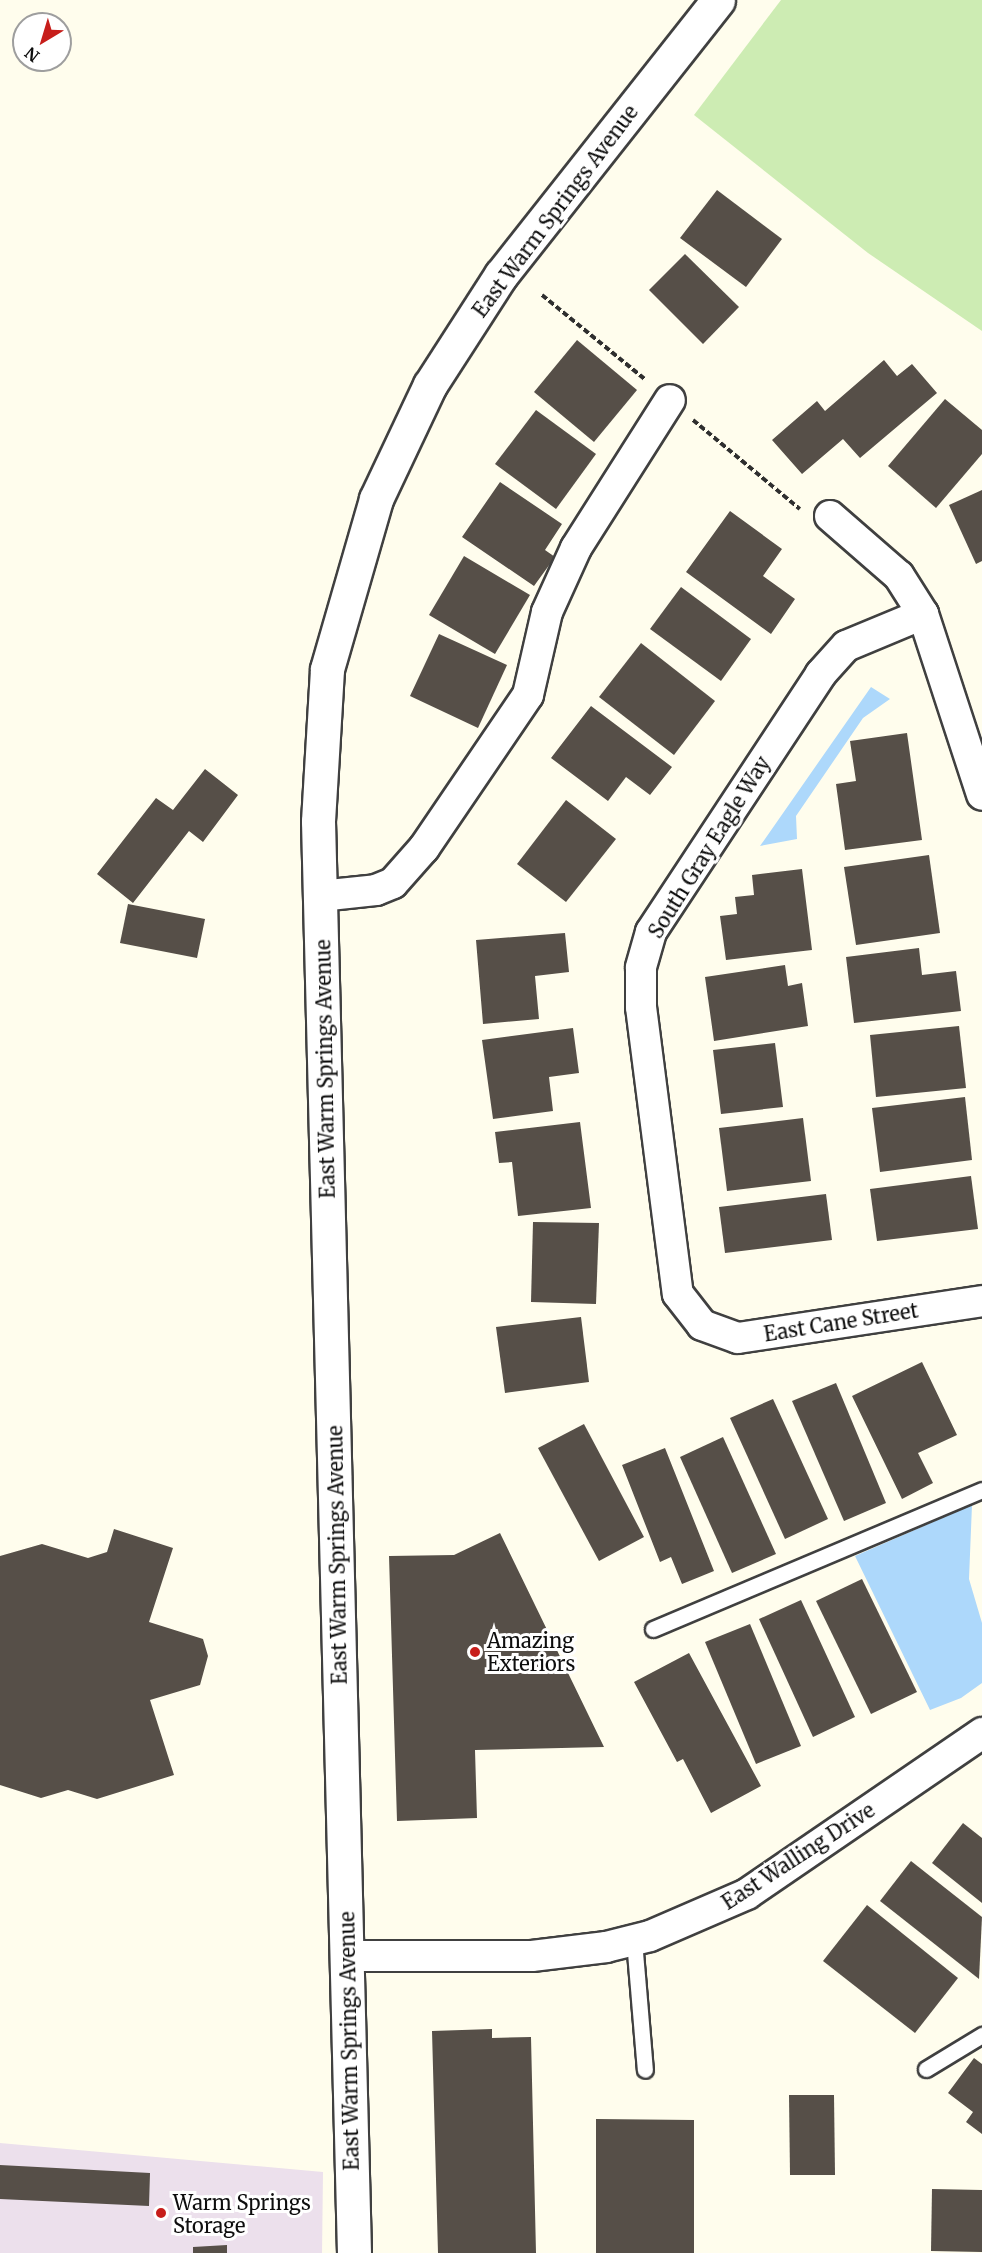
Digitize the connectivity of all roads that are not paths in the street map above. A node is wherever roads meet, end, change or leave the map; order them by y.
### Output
1 (718, 0) edge
2 (670, 400) dead end
3 (830, 516) dead end
4 (923, 614) junction
5 (982, 795) edge
6 (320, 896) junction
7 (982, 1301) edge
8 (702, 1325) joint
9 (982, 1490) edge
10 (653, 1629) dead end
11 (982, 1733) edge
12 (634, 1940) junction
13 (347, 1956) junction
14 (982, 2035) edge
15 (926, 2069) dead end
16 (645, 2070) dead end
17 (354, 2253) edge

1 - 6 street, East Warm Springs Avenue
2 - 6 street
3 - 4 street
4 - 5 street
4 - 8 street, South Gray Eagle Way
6 - 13 street, East Warm Springs Avenue
7 - 8 street, East Cane Street
9 - 10 lane
11 - 12 street, East Walling Drive
12 - 13 street, East Walling Drive
12 - 16 lane
13 - 17 street, East Warm Springs Avenue
14 - 15 lane

